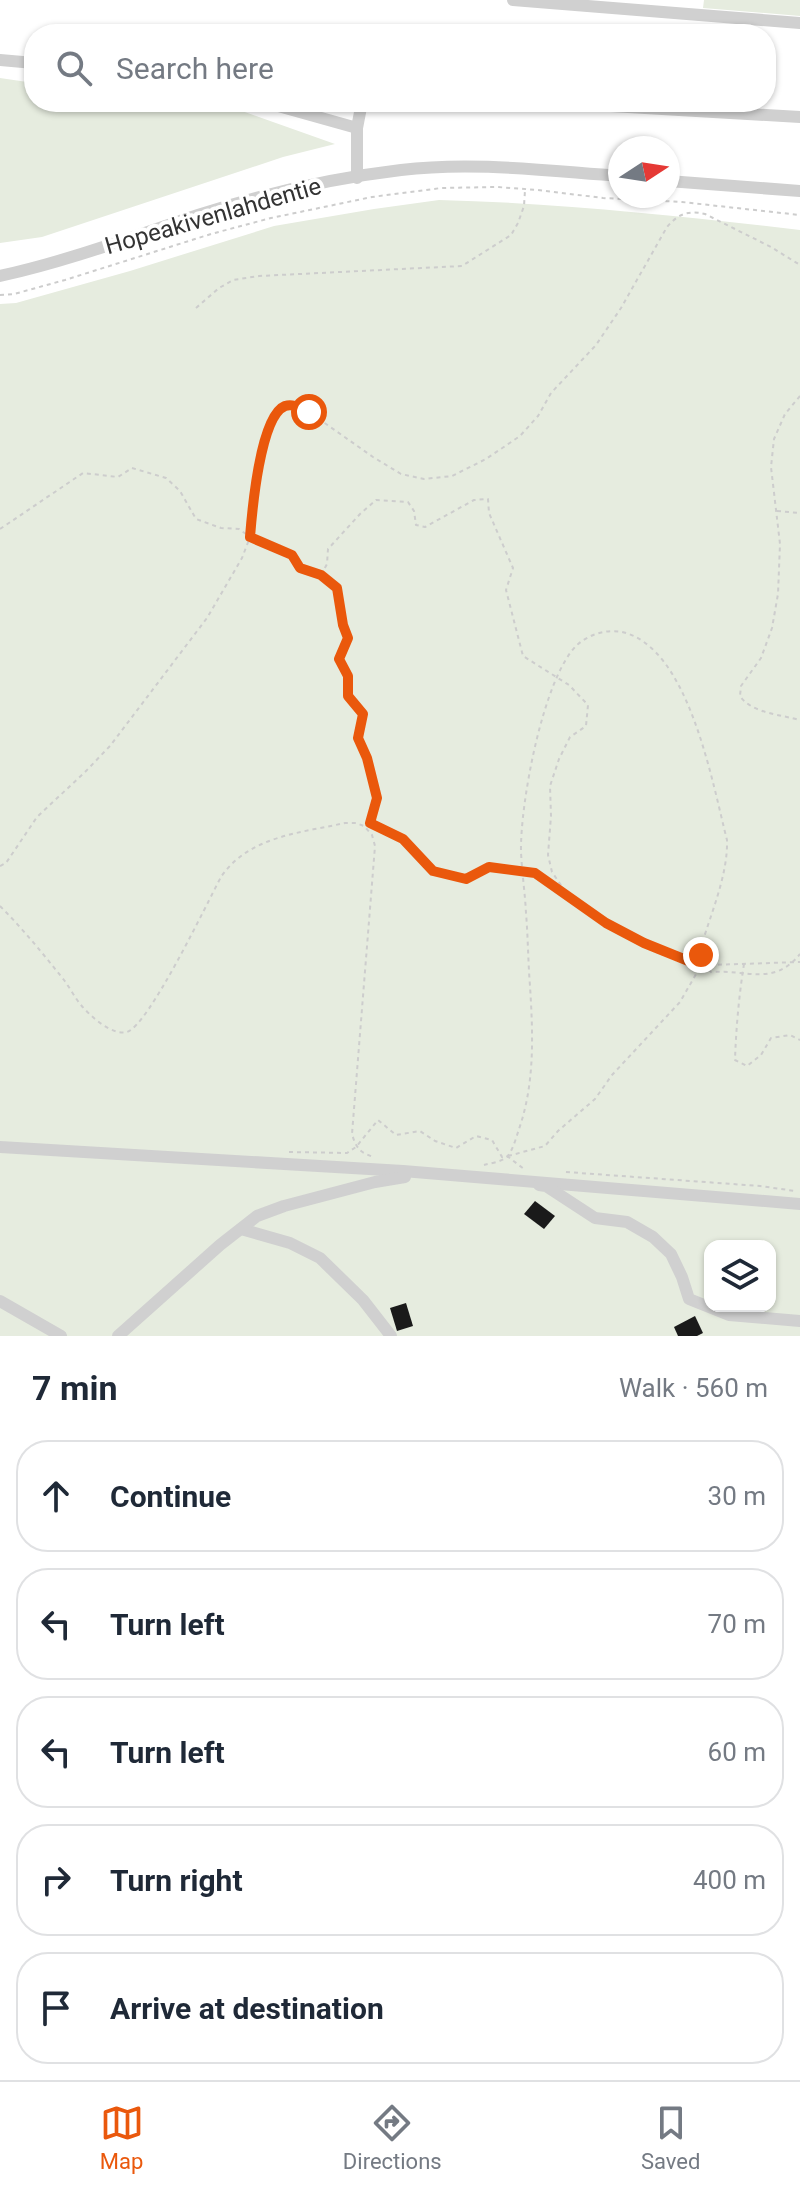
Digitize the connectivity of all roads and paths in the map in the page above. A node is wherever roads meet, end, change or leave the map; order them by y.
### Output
1 (513, 0) edge
2 (695, 0) edge
3 (692, 15) junction
4 (800, 23) edge
5 (0, 60) edge
6 (24, 62) edge
7 (300, 112) edge
8 (360, 112) edge
9 (714, 112) edge
10 (800, 117) edge
11 (357, 128) junction
12 (608, 175) edge
13 (357, 178) junction
14 (680, 182) edge
15 (525, 189) junction
16 (800, 191) edge
17 (800, 215) edge
18 (800, 265) edge
19 (0, 276) edge
20 (0, 295) edge
21 (196, 308) dead end
22 (800, 396) edge
23 (777, 511) dead end
24 (800, 513) edge
25 (0, 529) edge
26 (250, 537) junction
27 (321, 575) junction
28 (557, 676) junction
29 (800, 720) edge
30 (370, 823) junction
31 (364, 826) junction
32 (0, 866) edge
33 (522, 871) junction
34 (567, 894) junction
35 (0, 906) edge
36 (800, 954) edge
37 (794, 961) junction
38 (703, 962) junction
39 (800, 962) edge
40 (744, 963) junction
41 (742, 973) junction
42 (800, 1040) edge
43 (0, 1147) edge
44 (356, 1147) junction
45 (507, 1156) junction
46 (380, 1159) dead end
47 (472, 1167) dead end
48 (526, 1171) dead end
49 (568, 1172) dead end
50 (800, 1192) edge
51 (800, 1204) edge
52 (241, 1229) junction
53 (0, 1301) edge
54 (800, 1321) edge
55 (61, 1336) edge
56 (118, 1336) edge
57 (391, 1336) edge

1 - 3 street
2 - 3 street
3 - 4 street
5 - 6 street
7 - 11 street
8 - 11 street
9 - 10 street
11 - 13 street
12 - 13 street, Hopeakivenlahdentie
13 - 19 street, Hopeakivenlahdentie
14 - 16 street
15 - 17 path
15 - 20 path
15 - 21 path
18 - 26 path
22 - 29 path
23 - 24 path
25 - 26 path
26 - 27 path
26 - 32 path
27 - 28 path
27 - 30 path
28 - 33 path
28 - 34 path
28 - 38 path
30 - 31 path
30 - 33 path
31 - 35 path
31 - 44 path
33 - 34 path
33 - 45 path
34 - 38 path
36 - 37 path
37 - 39 path
37 - 40 path
37 - 41 path
38 - 40 path
38 - 41 path
38 - 45 path
40 - 41 path
41 - 42 path
43 - 51 street
44 - 45 path
44 - 46 path
45 - 47 path
45 - 48 path
49 - 50 path
52 - 54 street
52 - 56 street
52 - 57 street
53 - 55 street

